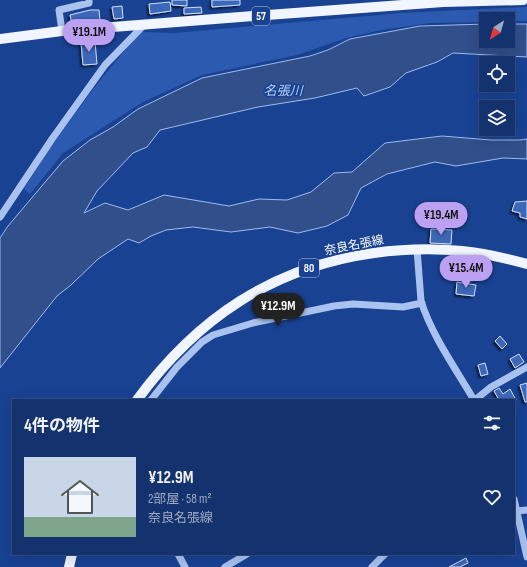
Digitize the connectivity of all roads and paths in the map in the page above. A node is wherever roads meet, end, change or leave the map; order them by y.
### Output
1 (89, 0) edge
2 (523, 0) edge
3 (144, 24) junction
4 (62, 31) junction
5 (0, 39) edge
6 (0, 217) edge
7 (417, 249) junction
8 (527, 264) edge
9 (422, 303) junction
10 (527, 367) edge
11 (138, 399) edge
12 (152, 399) edge
13 (474, 399) edge
14 (476, 399) edge
15 (515, 503) edge
16 (527, 510) edge
17 (517, 511) junction
18 (72, 555) edge
19 (179, 555) edge
20 (245, 555) edge
21 (384, 555) edge
22 (527, 557) edge
23 (69, 567) edge
24 (185, 567) edge
25 (225, 567) edge
26 (372, 567) edge

1 - 4 street
2 - 3 main road, 57
3 - 4 main road, 57
3 - 6 street
4 - 5 main road, 57
7 - 8 main road, 奈良名張線 / 80
7 - 9 street
7 - 11 main road, 奈良名張線 / 80
9 - 12 street
9 - 13 street
10 - 14 street
15 - 17 street
16 - 17 street
17 - 22 street
18 - 23 main road
19 - 24 street
20 - 25 street
21 - 26 street

